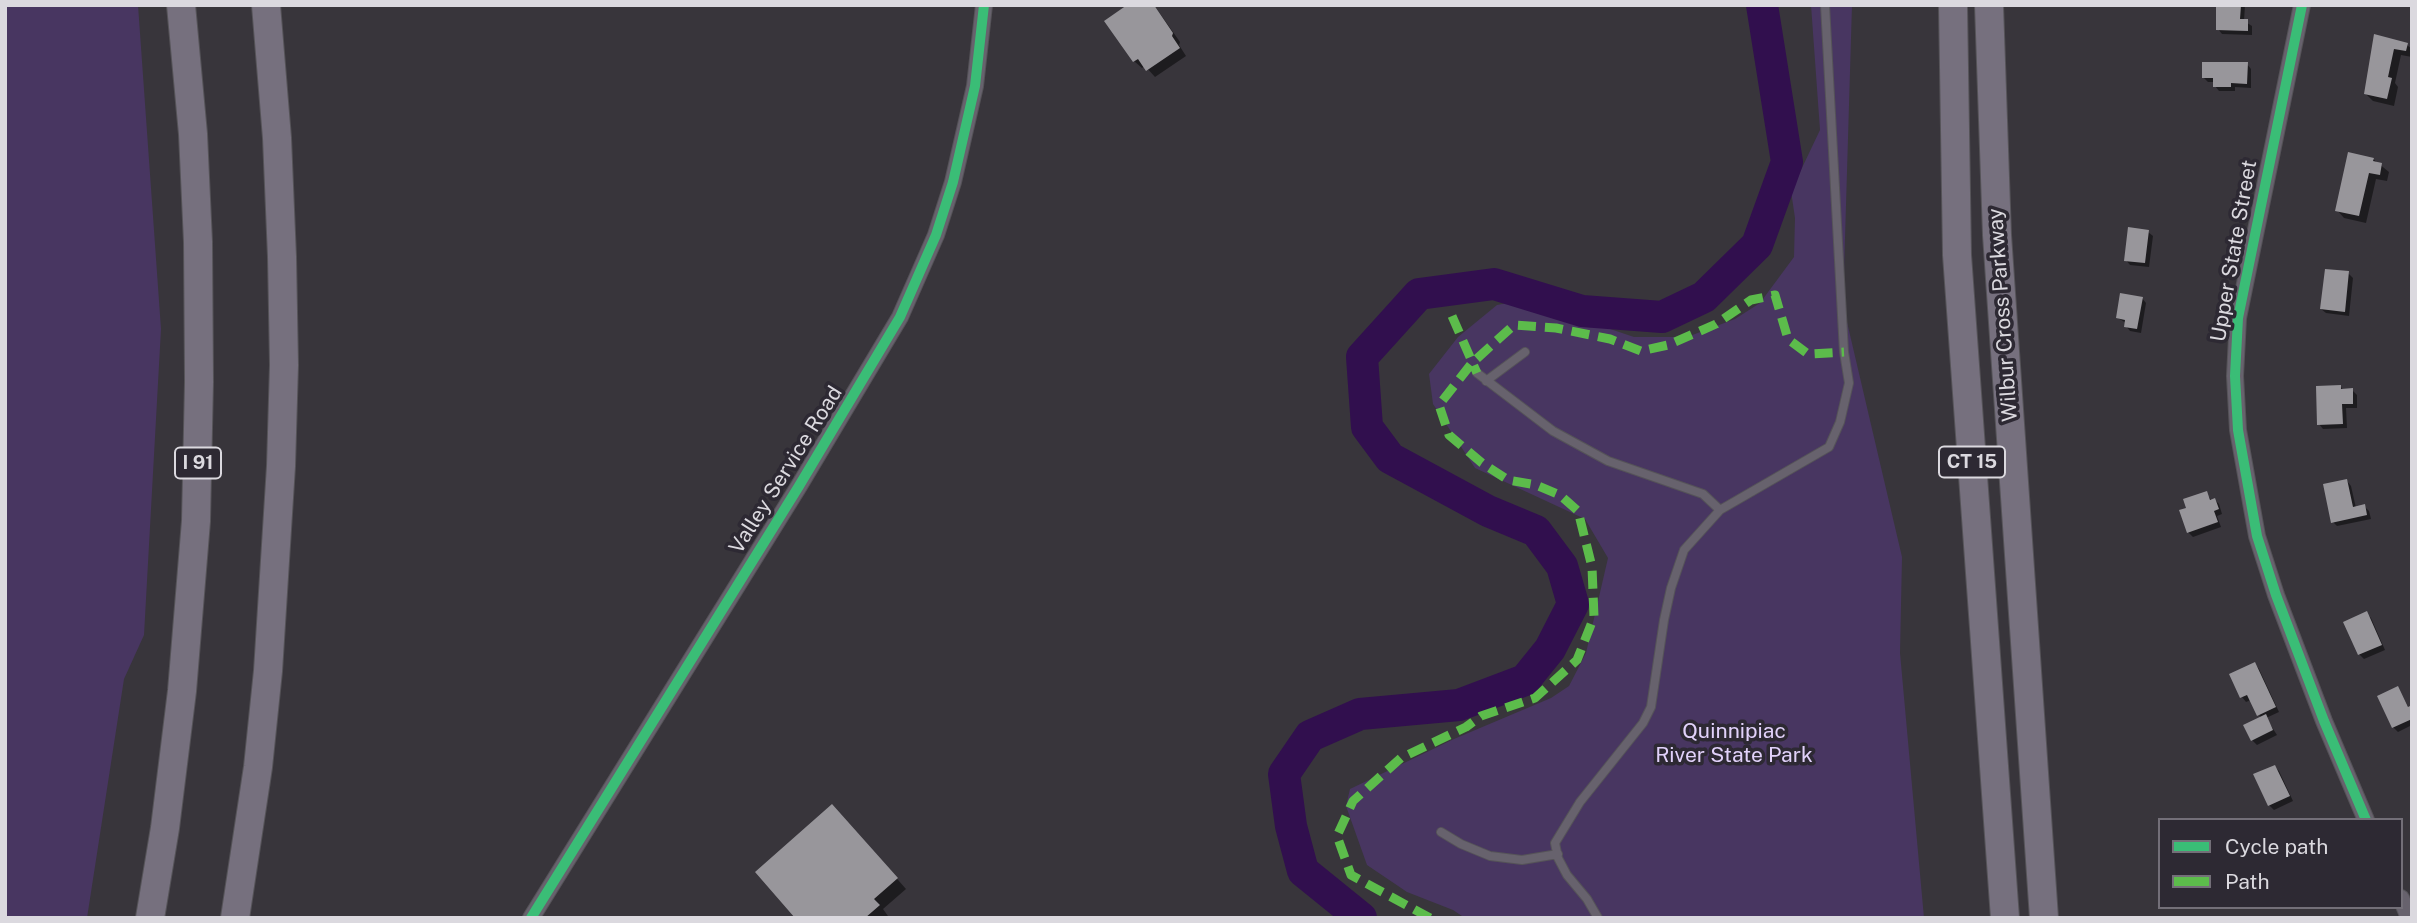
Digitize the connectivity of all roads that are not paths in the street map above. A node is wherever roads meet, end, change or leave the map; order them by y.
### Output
1 (181, 5) edge
2 (266, 5) edge
3 (984, 5) edge
4 (1825, 5) edge
5 (1989, 5) edge
6 (2302, 5) edge
7 (1952, 12) edge
8 (1525, 352) dead end
9 (1477, 373) dead end
10 (1486, 381) junction
11 (1720, 510) junction
12 (2366, 818) edge
13 (1441, 832) dead end
14 (1558, 854) junction
15 (150, 918) edge
16 (235, 918) edge
17 (531, 918) edge
18 (1598, 918) edge
19 (2004, 918) edge
20 (2044, 918) edge

1 - 15 highway, I 91
2 - 16 highway
3 - 17 street, Valley Service Road
4 - 11 lane
5 - 20 highway, Wilbur Cross Parkway / CT 15
6 - 12 street, Upper State Street
7 - 19 highway, Wilbur Cross Parkway / CT 15
8 - 10 lane
9 - 10 lane
10 - 11 lane
11 - 14 lane
13 - 14 lane
14 - 18 lane

